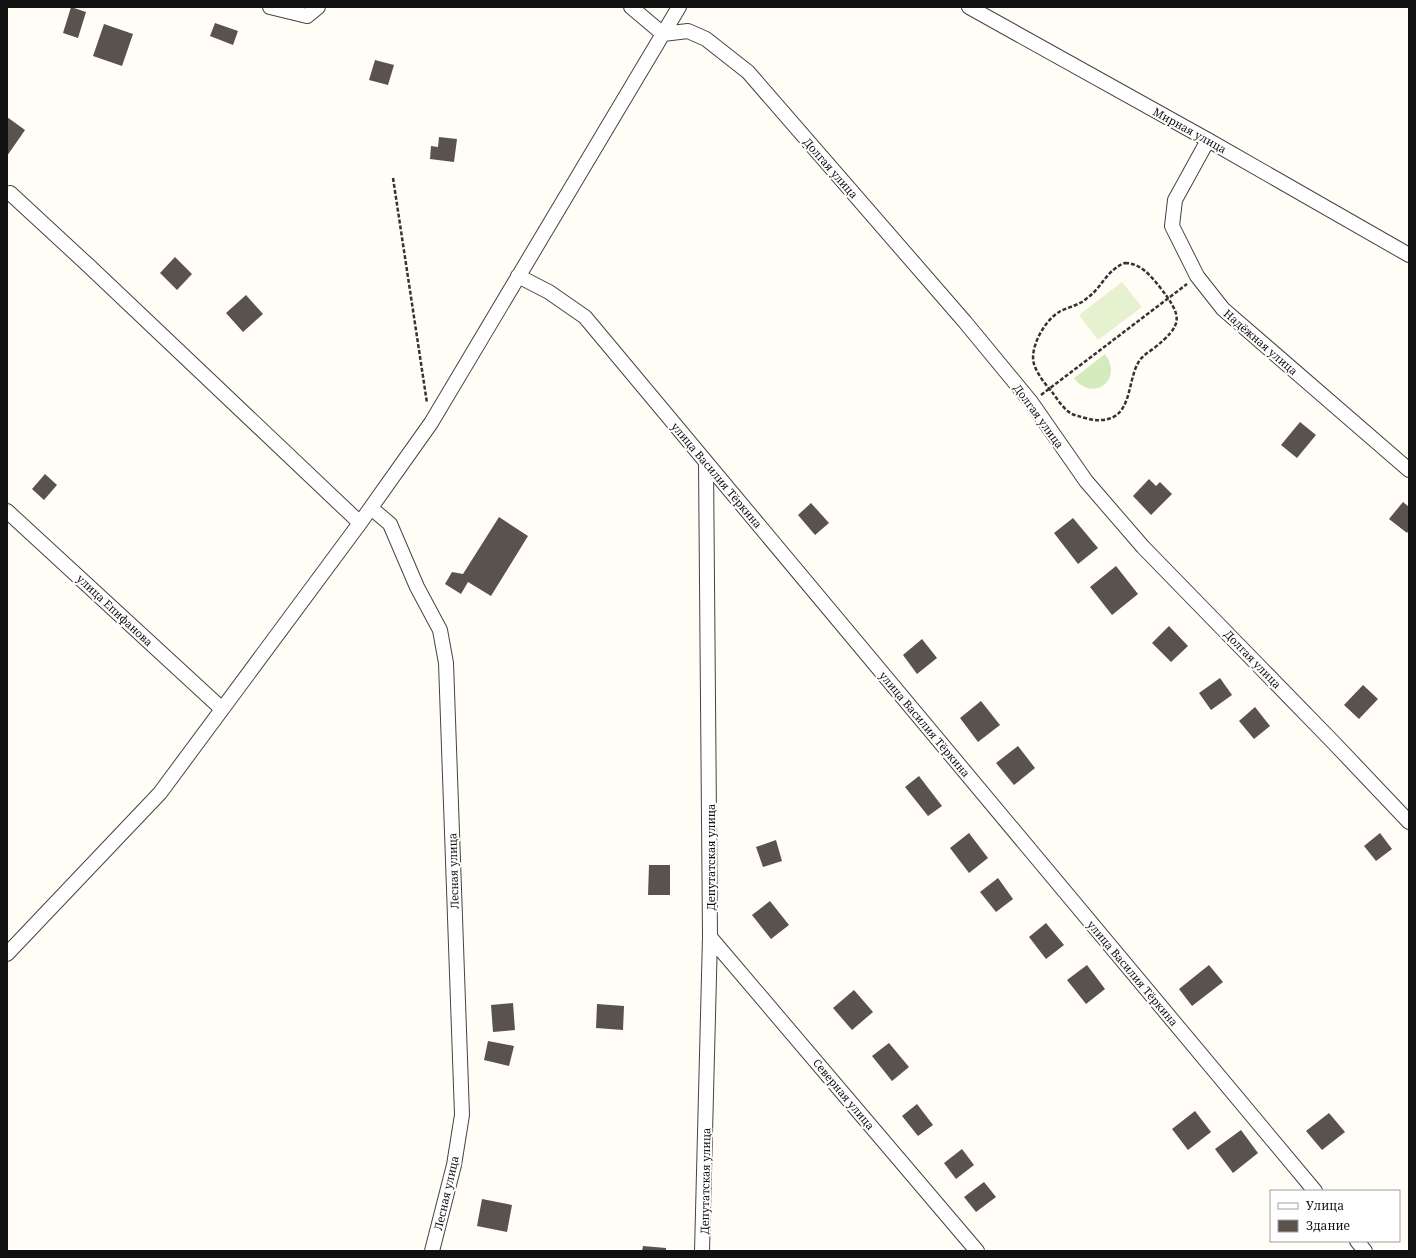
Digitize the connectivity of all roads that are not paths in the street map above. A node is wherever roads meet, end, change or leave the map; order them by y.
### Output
1 (270, 7) edge
2 (318, 7) edge
3 (631, 7) edge
4 (679, 7) edge
5 (969, 7) edge
6 (663, 34) junction
7 (1208, 140) junction
8 (8, 193) edge
9 (1409, 255) edge
10 (518, 276) junction
11 (706, 463) junction
12 (1409, 470) edge
13 (371, 508) junction
14 (7, 512) edge
15 (360, 524) junction
16 (222, 709) junction
17 (1409, 822) edge
18 (710, 937) junction
19 (7, 954) edge
20 (1314, 1190) edge
21 (1358, 1242) edge
22 (432, 1251) edge
23 (702, 1251) edge
24 (977, 1251) edge
25 (1365, 1251) edge

1 - 2 street
3 - 6 street
4 - 6 street
5 - 7 street, Мирная улица
6 - 10 street
6 - 17 street, Долгая улица
7 - 9 street, Мирная улица
7 - 12 street, Надёжная улица
8 - 15 street
10 - 11 street, улица Василия Тёркина
10 - 13 street
11 - 18 street, Депутатская улица
11 - 20 street, улица Василия Тёркина
13 - 15 street
13 - 22 street, Лесная улица
14 - 16 street, улица Епифанова
15 - 16 street
16 - 19 street
18 - 23 street, Депутатская улица
18 - 24 street, Северная улица
21 - 25 street

